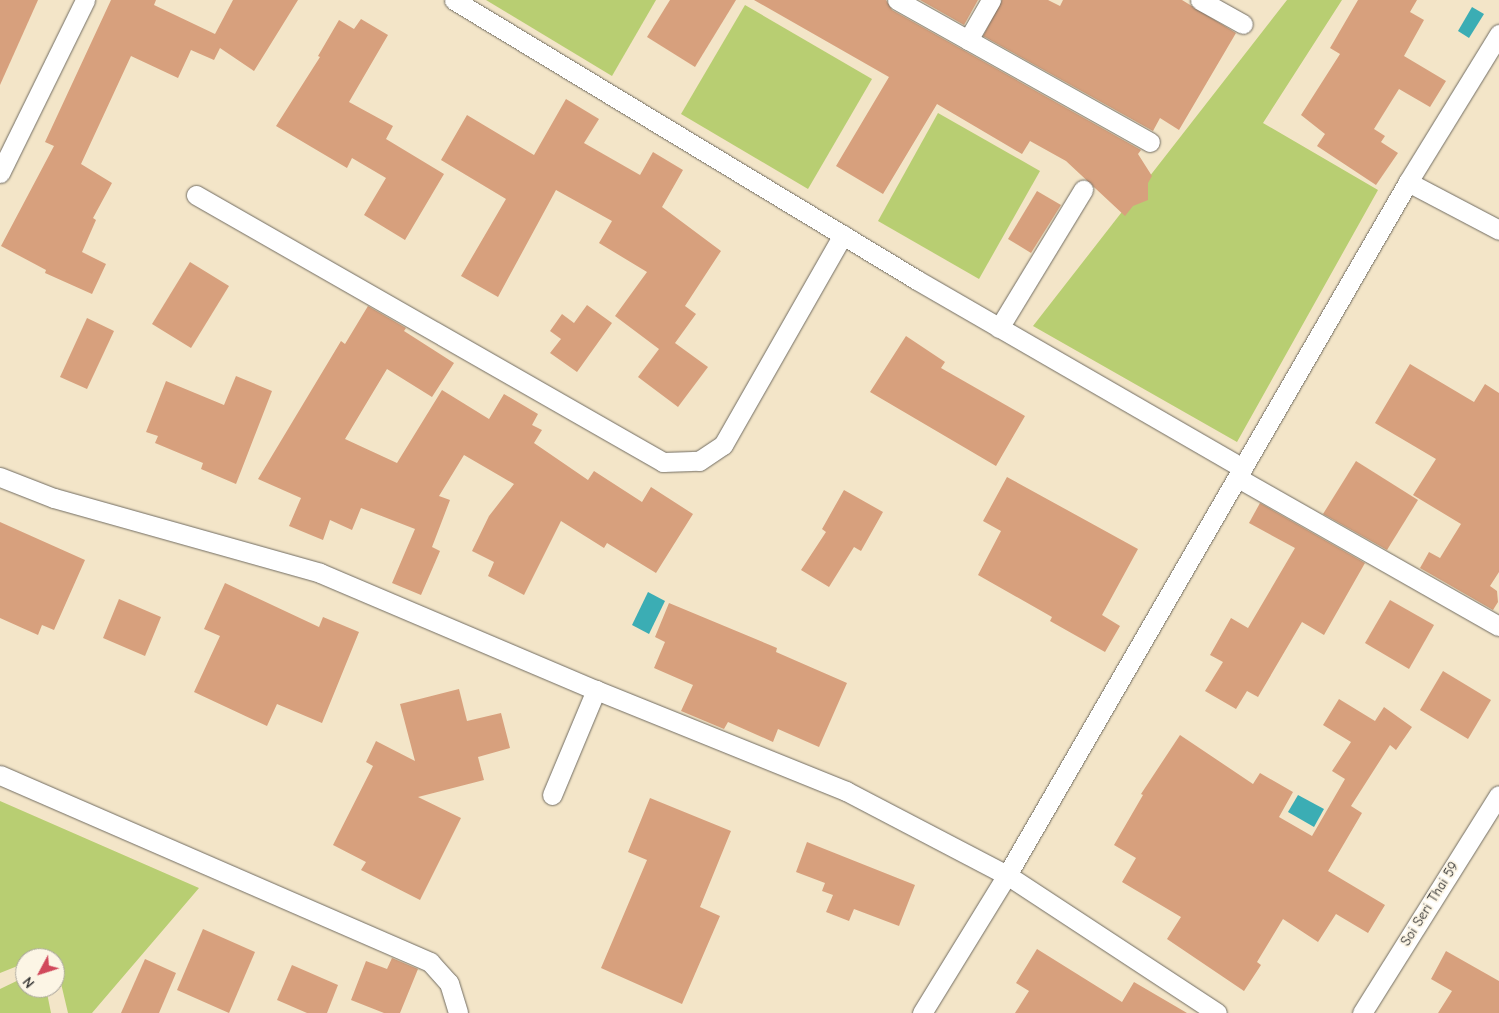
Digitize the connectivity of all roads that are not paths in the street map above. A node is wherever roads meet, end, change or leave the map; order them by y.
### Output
1 (85, 0) edge
2 (454, 0) edge
3 (898, 0) edge
4 (991, 0) edge
5 (1200, 0) edge
6 (1242, 24) dead end
7 (1499, 34) edge
8 (968, 40) junction
9 (1150, 142) dead end
10 (0, 173) edge
11 (1408, 182) junction
12 (1083, 190) dead end
13 (196, 195) dead end
14 (1499, 230) edge
15 (842, 235) junction
16 (999, 328) junction
17 (1240, 473) junction
18 (0, 477) edge
19 (1499, 626) edge
20 (596, 690) junction
21 (0, 775) edge
22 (552, 795) dead end
23 (1499, 795) edge
24 (1007, 875) junction
25 (458, 1013) edge
26 (922, 1013) edge
27 (1217, 1013) edge
28 (1362, 1013) edge

1 - 10 street
2 - 15 street
3 - 8 street
4 - 8 street
5 - 6 street
7 - 11 street
8 - 9 street
11 - 14 street
11 - 17 street
12 - 16 street
13 - 15 street
15 - 16 street
16 - 17 street
17 - 19 street
17 - 24 street
18 - 20 street
20 - 22 street
20 - 24 street
21 - 25 street
23 - 28 street, Soi Seri Thai 59
24 - 26 street
24 - 27 street

